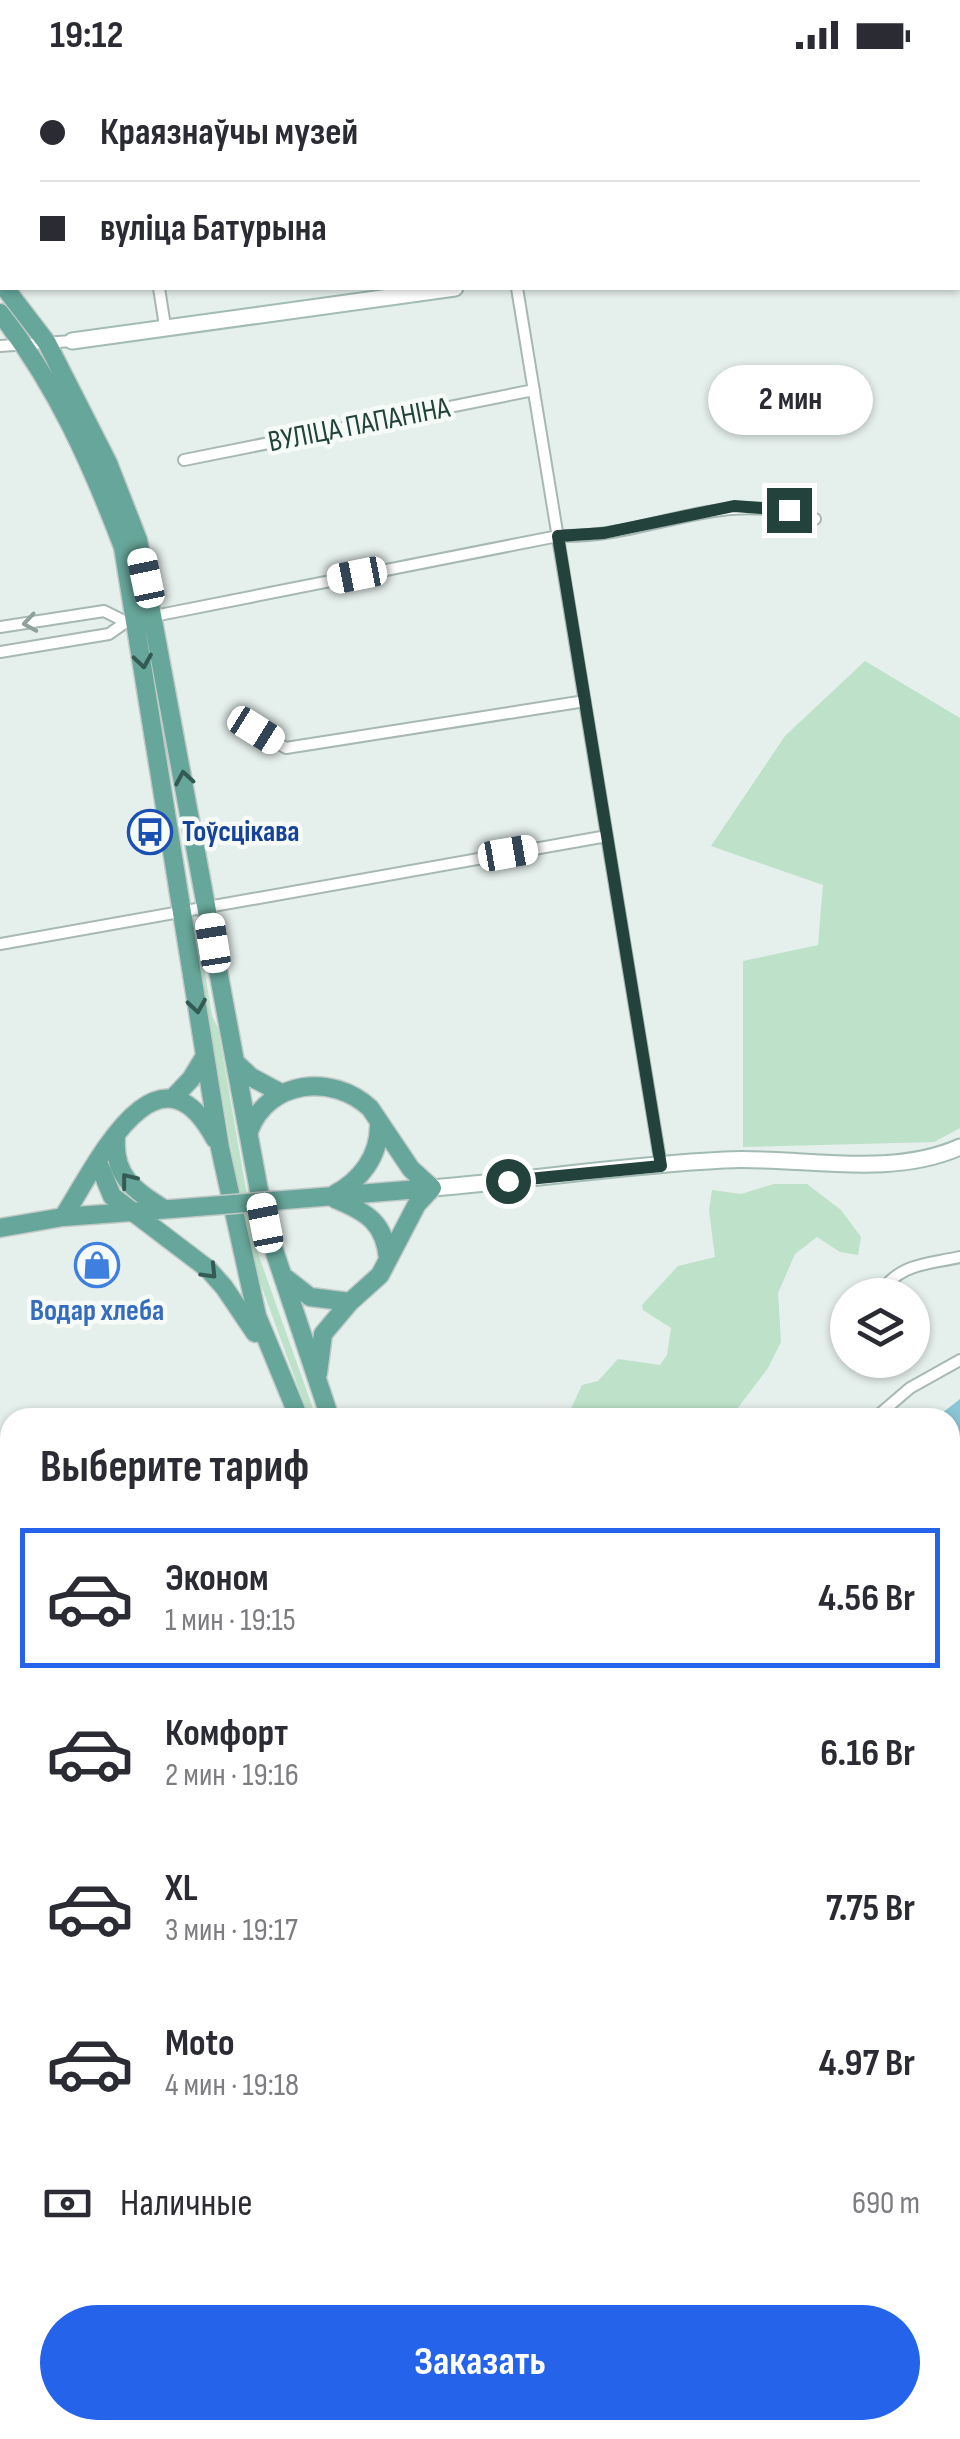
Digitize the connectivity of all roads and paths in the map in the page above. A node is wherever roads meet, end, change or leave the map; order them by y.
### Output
1 (7, 290) edge
2 (159, 290) edge
3 (422, 290) edge
4 (517, 290) edge
5 (353, 294) edge
6 (0, 313) edge
7 (164, 326) junction
8 (72, 341) joint
9 (0, 342) edge
10 (48, 343) junction
11 (23, 344) junction
12 (534, 390) junction
13 (184, 460) dead end
14 (815, 519) dead end
15 (558, 536) junction
16 (139, 619) junction
17 (0, 627) edge
18 (0, 652) edge
19 (585, 701) junction
20 (256, 730) dead end
21 (607, 836) junction
22 (207, 905) junction
23 (184, 909) junction
24 (0, 944) edge
25 (205, 1056) junction
26 (234, 1061) junction
27 (280, 1092) junction
28 (172, 1099) junction
29 (379, 1126) junction
30 (249, 1130) junction
31 (116, 1136) junction
32 (960, 1147) edge
33 (220, 1148) junction
34 (98, 1162) junction
35 (661, 1166) junction
36 (432, 1188) junction
37 (330, 1197) junction
38 (168, 1210) junction
39 (134, 1212) junction
40 (63, 1217) junction
41 (0, 1228) edge
42 (960, 1257) edge
43 (388, 1259) junction
44 (283, 1276) junction
45 (889, 1278) edge
46 (350, 1302) junction
47 (960, 1360) edge
48 (284, 1374) junction
49 (317, 1382) junction
50 (296, 1408) edge
51 (326, 1408) edge
52 (887, 1408) edge

1 - 10 main road
2 - 7 street
3 - 5 main road
4 - 12 street
5 - 7 main road
6 - 11 main road
7 - 8 main road
8 - 10 street
9 - 11 street
10 - 11 street
10 - 16 main road
11 - 16 main road
12 - 13 street, ВУЛІЦА ПАПАНІНА
12 - 15 street
14 - 15 street
15 - 16 street
15 - 19 street
16 -> 17 street
16 - 18 street
22 -> 16 main road
16 -> 23 main road
19 - 20 street
19 - 21 street
21 - 22 street
21 - 35 street
22 - 23 street
22 - 26 main road
23 - 24 street
23 -> 25 main road
25 - 28 main road
25 - 33 main road
26 - 27 main road
26 - 30 main road
27 - 29 main road
27 - 30 main road
28 - 31 main road
28 - 33 main road
29 - 36 main road
29 - 37 main road
30 - 44 main road
31 - 34 main road
38 -> 31 main road
32 - 35 main road
33 - 48 main road
34 - 39 main road
34 - 40 main road
35 - 36 main road
36 - 37 main road
36 - 43 main road
37 - 38 main road, bridge
37 - 43 main road
38 - 39 main road
39 - 40 main road
39 -> 48 main road
40 - 41 main road
42 - 45 street
43 - 46 main road
44 - 46 main road
44 - 49 main road
46 - 49 main road
47 - 52 street
48 - 50 main road
49 - 51 main road

